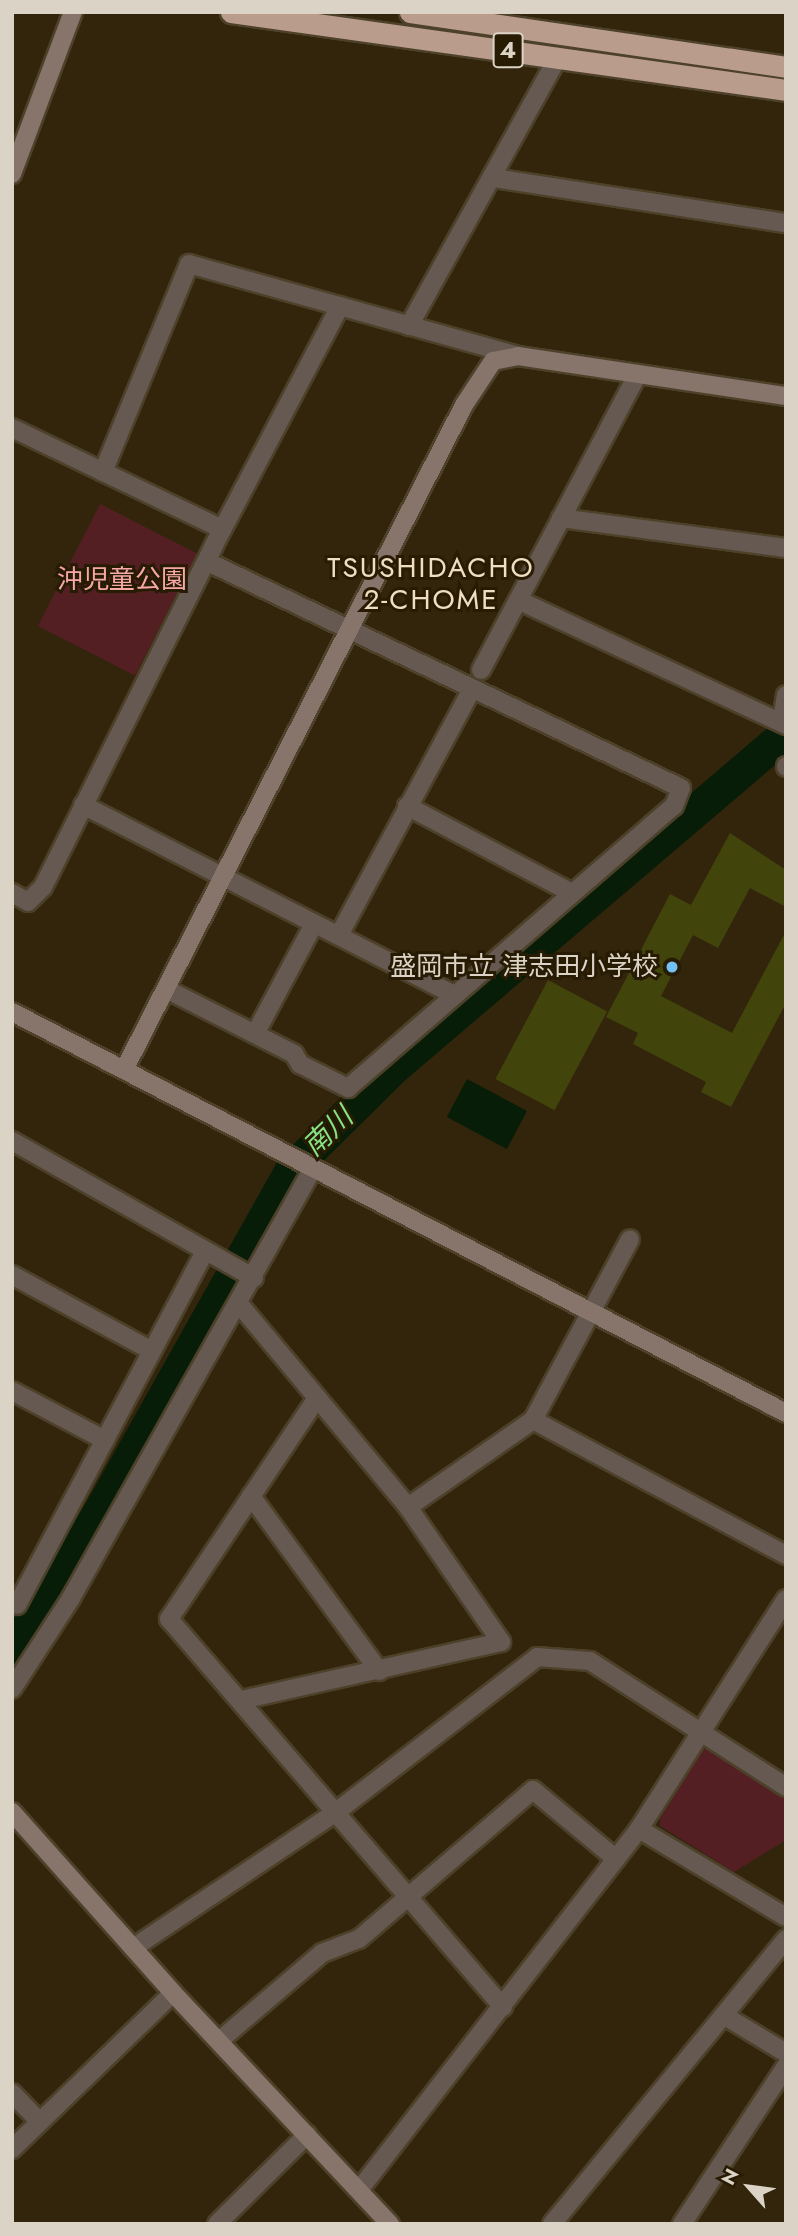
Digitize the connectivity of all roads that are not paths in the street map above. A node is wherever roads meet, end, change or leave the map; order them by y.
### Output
1 (74, 12) edge
2 (231, 12) edge
3 (410, 12) edge
4 (558, 57) junction
5 (786, 68) edge
6 (786, 90) edge
7 (12, 174) edge
8 (494, 178) junction
9 (786, 223) edge
10 (340, 306) junction
11 (409, 326) junction
12 (518, 356) junction
13 (638, 374) junction
14 (786, 396) edge
15 (12, 428) edge
16 (103, 472) junction
17 (561, 518) junction
18 (222, 529) junction
19 (786, 548) edge
20 (206, 561) junction
21 (518, 600) junction
22 (349, 631) junction
23 (481, 670) dead end
24 (471, 691) junction
25 (786, 695) edge
26 (784, 723) edge
27 (83, 805) junction
28 (407, 806) junction
29 (223, 876) junction
30 (12, 893) edge
31 (572, 893) junction
32 (314, 924) junction
33 (339, 935) junction
34 (166, 989) junction
35 (454, 995) junction
36 (13, 1013) edge
37 (255, 1034) junction
38 (124, 1070) junction
39 (12, 1141) edge
40 (313, 1168) junction
41 (630, 1239) dead end
42 (205, 1252) junction
43 (12, 1275) edge
44 (254, 1278) junction
45 (239, 1304) junction
46 (590, 1312) junction
47 (152, 1351) junction
48 (12, 1391) edge
49 (317, 1398) junction
50 (786, 1413) edge
51 (533, 1420) junction
52 (105, 1440) junction
53 (251, 1496) junction
54 (408, 1507) junction
55 (786, 1555) edge
56 (786, 1600) edge
57 (14, 1606) edge
58 (379, 1671) junction
59 (12, 1689) edge
60 (242, 1700) junction
61 (702, 1735) junction
62 (786, 1787) edge
63 (12, 1812) edge
64 (336, 1812) junction
65 (639, 1829) junction
66 (616, 1859) junction
67 (410, 1894) junction
68 (786, 1917) edge
69 (786, 1939) edge
70 (133, 1948) junction
71 (173, 1993) junction
72 (503, 2007) junction
73 (724, 2015) junction
74 (219, 2041) junction
75 (786, 2053) edge
76 (786, 2066) edge
77 (12, 2093) edge
78 (40, 2122) junction
79 (307, 2135) junction
80 (12, 2149) edge
81 (359, 2190) junction
82 (217, 2224) edge
83 (390, 2224) edge
84 (552, 2224) edge
85 (682, 2224) edge

1 - 7 street
2 - 4 highway, 4
3 - 5 highway, 4
4 - 6 highway, 4
4 - 8 street
8 - 9 street
8 - 11 street
10 - 11 street
10 - 16 street
10 - 18 street
11 - 12 street
12 - 13 street
12 - 22 street
13 - 14 street
13 - 17 street
15 - 16 street
16 - 18 street
17 - 19 street
17 - 21 street
18 - 20 street
20 - 22 street
20 - 27 street
21 - 23 street
21 - 26 street
22 - 24 street
22 - 29 street
24 - 28 street
24 - 31 street
25 - 26 street
27 - 29 street
27 - 30 street
28 - 31 street
28 - 33 street
29 - 32 street
29 - 34 street
31 - 35 street
32 - 33 street
32 - 37 street
33 - 35 street
34 - 37 street
34 - 38 street
35 - 37 street
36 - 38 street
38 - 40 street
39 - 42 street
40 - 44 street
40 - 46 street
41 - 46 street
42 - 44 street
42 - 47 street
43 - 47 street
44 - 45 street
45 - 49 street
45 - 59 street
46 - 50 street
46 - 51 street
47 - 52 street
48 - 52 street
49 - 53 street
49 - 54 street
51 - 54 street
51 - 55 street
52 - 57 street
53 - 58 street
53 - 60 street
54 - 58 street
56 - 61 street
58 - 60 street
60 - 64 street
61 - 62 street
61 - 64 street
61 - 65 street
63 - 70 street
64 - 67 street
64 - 70 street
65 - 66 street
65 - 68 street
66 - 67 street
66 - 72 street
67 - 72 street
67 - 74 street
69 - 73 street
70 - 71 street
71 - 74 street
71 - 78 street
72 - 81 street
73 - 75 street
73 - 84 street
74 - 79 street
76 - 85 street
77 - 78 street
78 - 80 street
79 - 81 street
79 - 82 street
81 - 83 street

